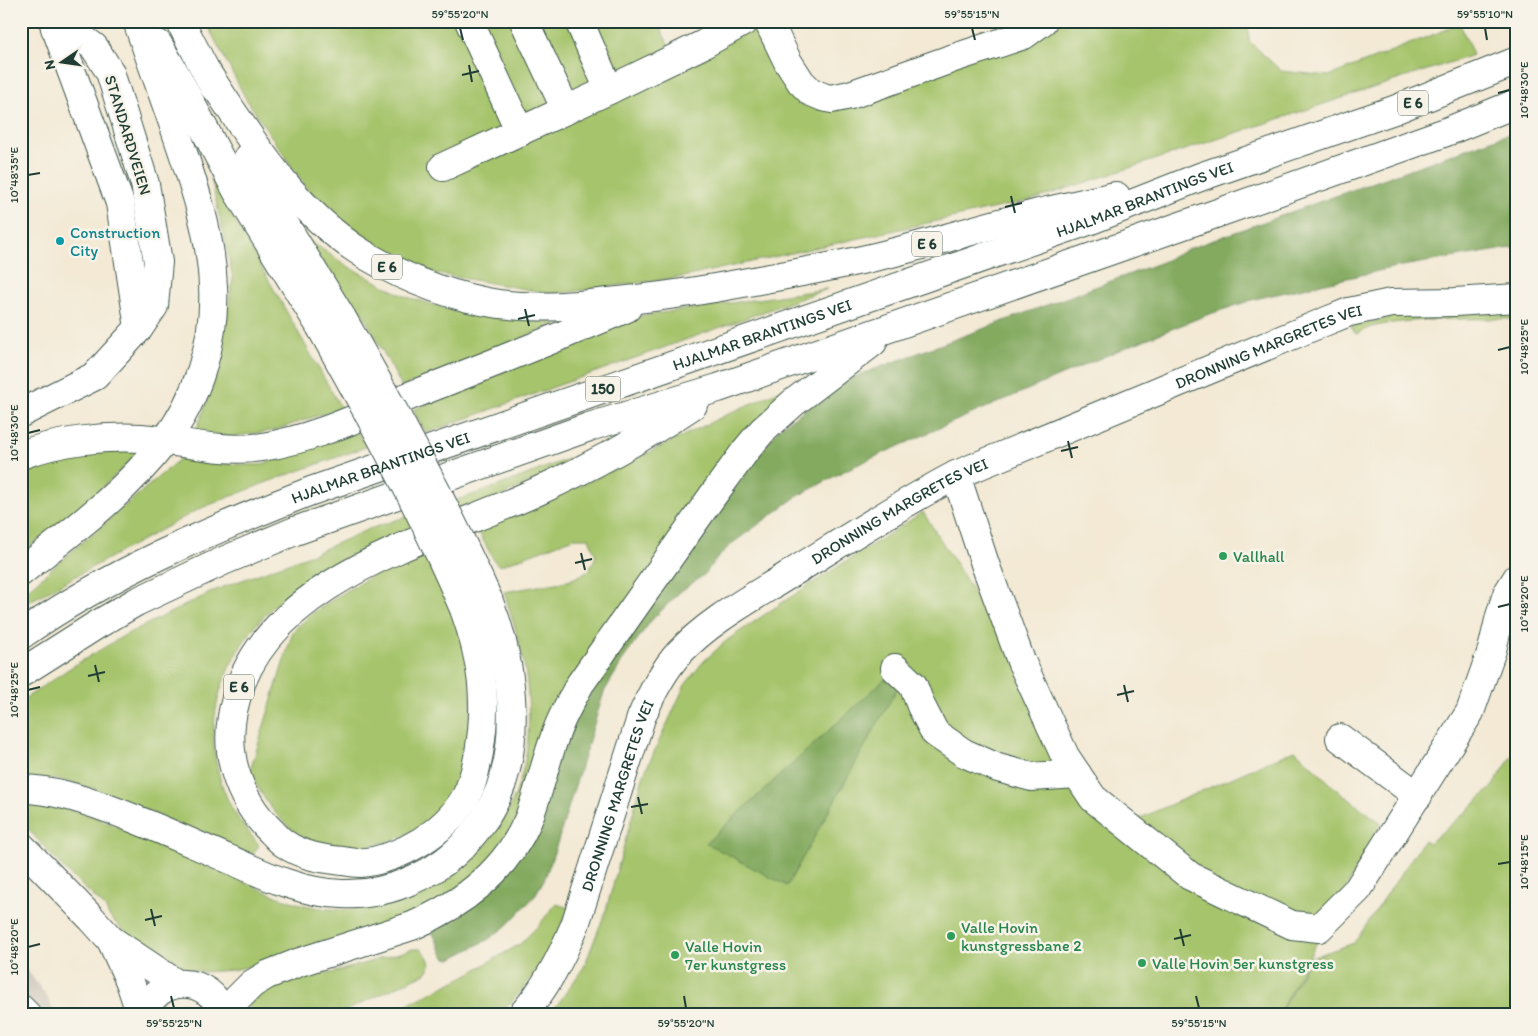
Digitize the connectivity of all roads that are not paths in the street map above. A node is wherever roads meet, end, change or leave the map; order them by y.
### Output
1 (137, 21) edge
2 (145, 21) edge
3 (180, 21) edge
4 (469, 21) edge
5 (524, 21) edge
6 (579, 21) edge
7 (745, 21) edge
8 (768, 21) edge
9 (1044, 21) edge
10 (54, 25) edge
11 (1517, 61) edge
12 (206, 71) junction
13 (609, 90) junction
14 (1517, 103) edge
15 (566, 110) junction
16 (520, 132) junction
17 (442, 167) dead end
18 (1200, 177) junction
19 (651, 298) junction
20 (1517, 298) edge
21 (331, 322) junction
22 (893, 327) junction
23 (139, 328) junction
24 (718, 388) junction
25 (21, 413) edge
26 (165, 441) junction
27 (21, 455) edge
28 (956, 475) junction
29 (21, 572) edge
30 (1517, 578) edge
31 (476, 604) junction
32 (21, 635) edge
33 (895, 668) dead end
34 (21, 673) edge
35 (1340, 738) dead end
36 (1077, 774) junction
37 (21, 789) edge
38 (1418, 796) junction
39 (28, 853) edge
40 (111, 940) junction
41 (178, 984) junction
42 (21, 1009) edge
43 (27, 1015) edge
44 (142, 1015) edge
45 (224, 1015) edge
46 (522, 1015) edge

1 - 26 main road
2 - 21 main road, E 6
3 - 12 main road, E 6
4 - 16 main road
5 - 15 main road
6 - 13 main road
7 - 13 main road
8 - 9 main road
10 - 23 main road, STANDARDVEIEN
10 - 23 main road, STANDARDVEIEN
11 - 18 main road, HJALMAR BRANTINGS VEI / E 6
12 - 19 main road, E 6
12 - 21 main road, E 6
13 - 15 main road
14 - 22 main road, HJALMAR BRANTINGS VEI / E 6
15 - 16 main road
16 - 17 main road
18 - 19 main road, E 6
18 - 32 main road, HJALMAR BRANTINGS VEI / 150
19 - 26 main road
20 - 28 main road, DRONNING MARGRETES VEI
21 - 31 main road, E 6, bridge
22 - 24 main road, HJALMAR BRANTINGS VEI / 150
22 - 45 main road
23 - 25 main road, STANDARDVEIEN
24 - 31 main road, E 6
24 - 34 main road, HJALMAR BRANTINGS VEI / 150
26 - 27 main road
26 - 29 main road
28 - 36 main road
28 - 46 main road, DRONNING MARGRETES VEI
30 - 38 main road
31 - 37 main road, E 6
33 - 36 main road
35 - 38 main road
36 - 38 main road
39 - 40 main road
40 - 41 main road
40 - 44 main road
41 - 44 main road
41 - 45 main road
42 - 43 main road

